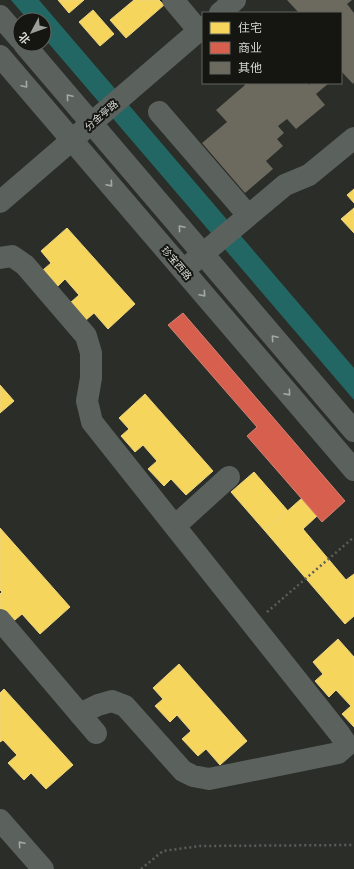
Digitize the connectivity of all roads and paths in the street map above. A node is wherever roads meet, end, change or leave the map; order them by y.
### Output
1 (173, 0) edge
2 (235, 0) edge
3 (221, 12) edge
4 (0, 16) edge
5 (201, 29) edge
6 (12, 30) edge
7 (31, 52) edge
8 (0, 56) edge
9 (159, 112) dead end
10 (92, 123) junction
11 (354, 138) edge
12 (72, 140) junction
13 (0, 202) edge
14 (248, 215) junction
15 (202, 254) junction
16 (0, 258) edge
17 (183, 270) junction
18 (354, 431) edge
19 (354, 470) edge
20 (229, 477) dead end
21 (175, 526) junction
22 (354, 537) edge
23 (0, 620) edge
24 (253, 624) junction
25 (80, 714) junction
26 (96, 733) dead end
27 (0, 820) edge
28 (354, 846) edge
29 (43, 869) edge
30 (141, 869) edge

1 - 5 street
2 - 3 street
4 - 6 street
5 - 10 street, 分金亭路
10 -> 7 street
8 -> 12 street, 珍宝西路
9 - 14 street
10 - 12 street, 分金亭路
15 -> 10 street
11 - 14 street
12 - 13 street, 分金亭路
12 -> 17 street, 珍宝西路
14 - 15 street
15 - 17 street
18 -> 15 street
16 - 21 street
17 -> 19 street, 珍宝西路
20 - 21 street
21 - 24 street
22 - 24 path
23 - 25 street
24 - 25 street
25 - 26 street
29 -> 27 street
28 - 30 path

